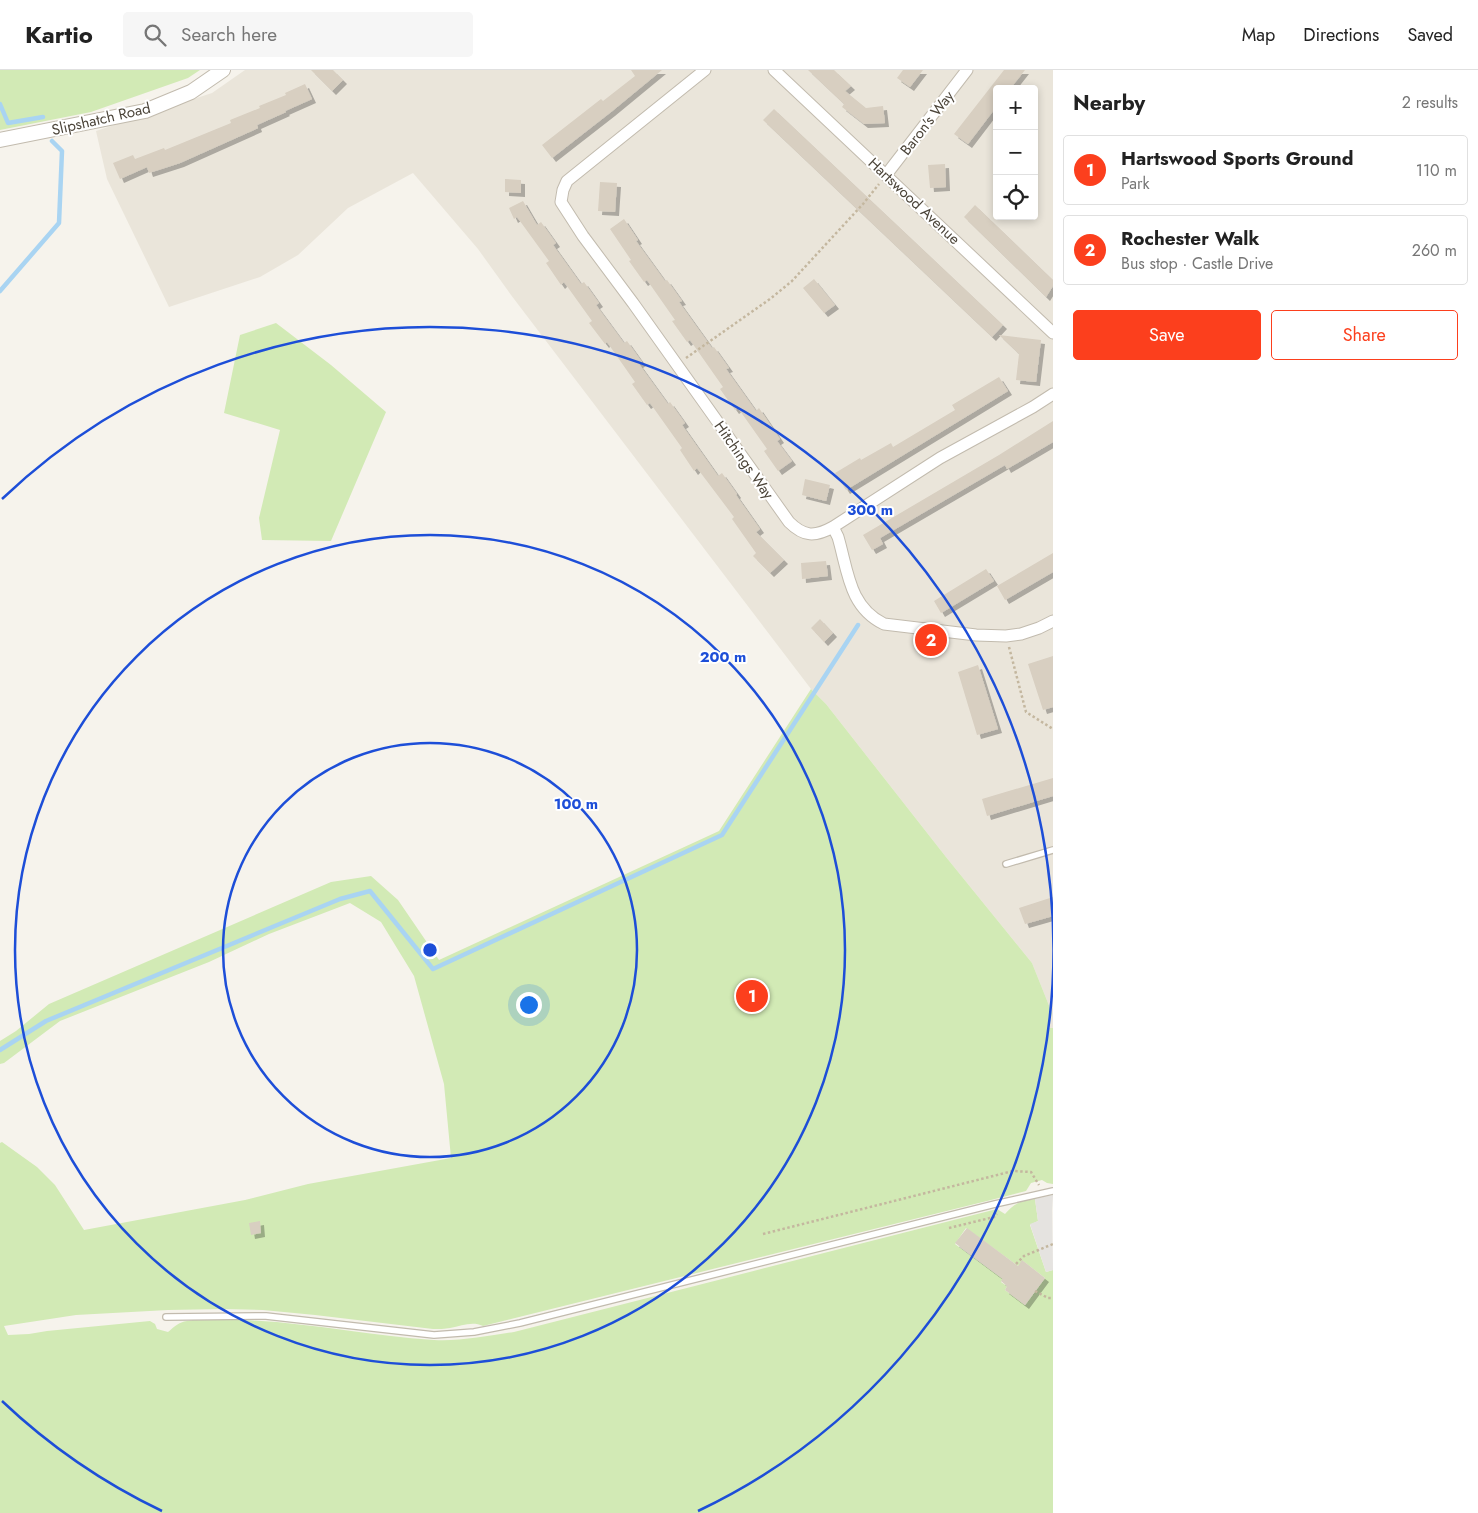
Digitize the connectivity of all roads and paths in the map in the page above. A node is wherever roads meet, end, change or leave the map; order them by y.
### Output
1 (223, 70) edge
2 (705, 70) edge
3 (774, 70) edge
4 (967, 70) edge
5 (0, 140) edge
6 (886, 176) junction
7 (1053, 333) edge
8 (676, 365) junction
9 (1053, 394) edge
10 (833, 528) junction
11 (1053, 621) edge
12 (1006, 636) junction
13 (1053, 729) edge
14 (1053, 850) edge
15 (1006, 864) dead end
16 (1053, 1191) edge
17 (1042, 1194) junction
18 (763, 1234) dead end
19 (1053, 1244) edge
20 (1016, 1264) dead end
21 (1035, 1291) dead end
22 (1053, 1298) edge
23 (166, 1317) dead end

1 - 5 street, Slipshatch Road
2 - 8 street, Hitchings Way
3 - 6 street, Hartswood Avenue
4 - 6 street, Baron's Way
6 - 7 street, Hartswood Avenue
6 - 8 path
8 - 10 street, Hitchings Way
9 - 10 street, Hitchings Way
10 - 12 street
11 - 12 street
12 - 13 path
14 - 15 lane
16 - 17 lane
17 - 18 path
17 - 23 lane
19 - 20 path
21 - 22 path

